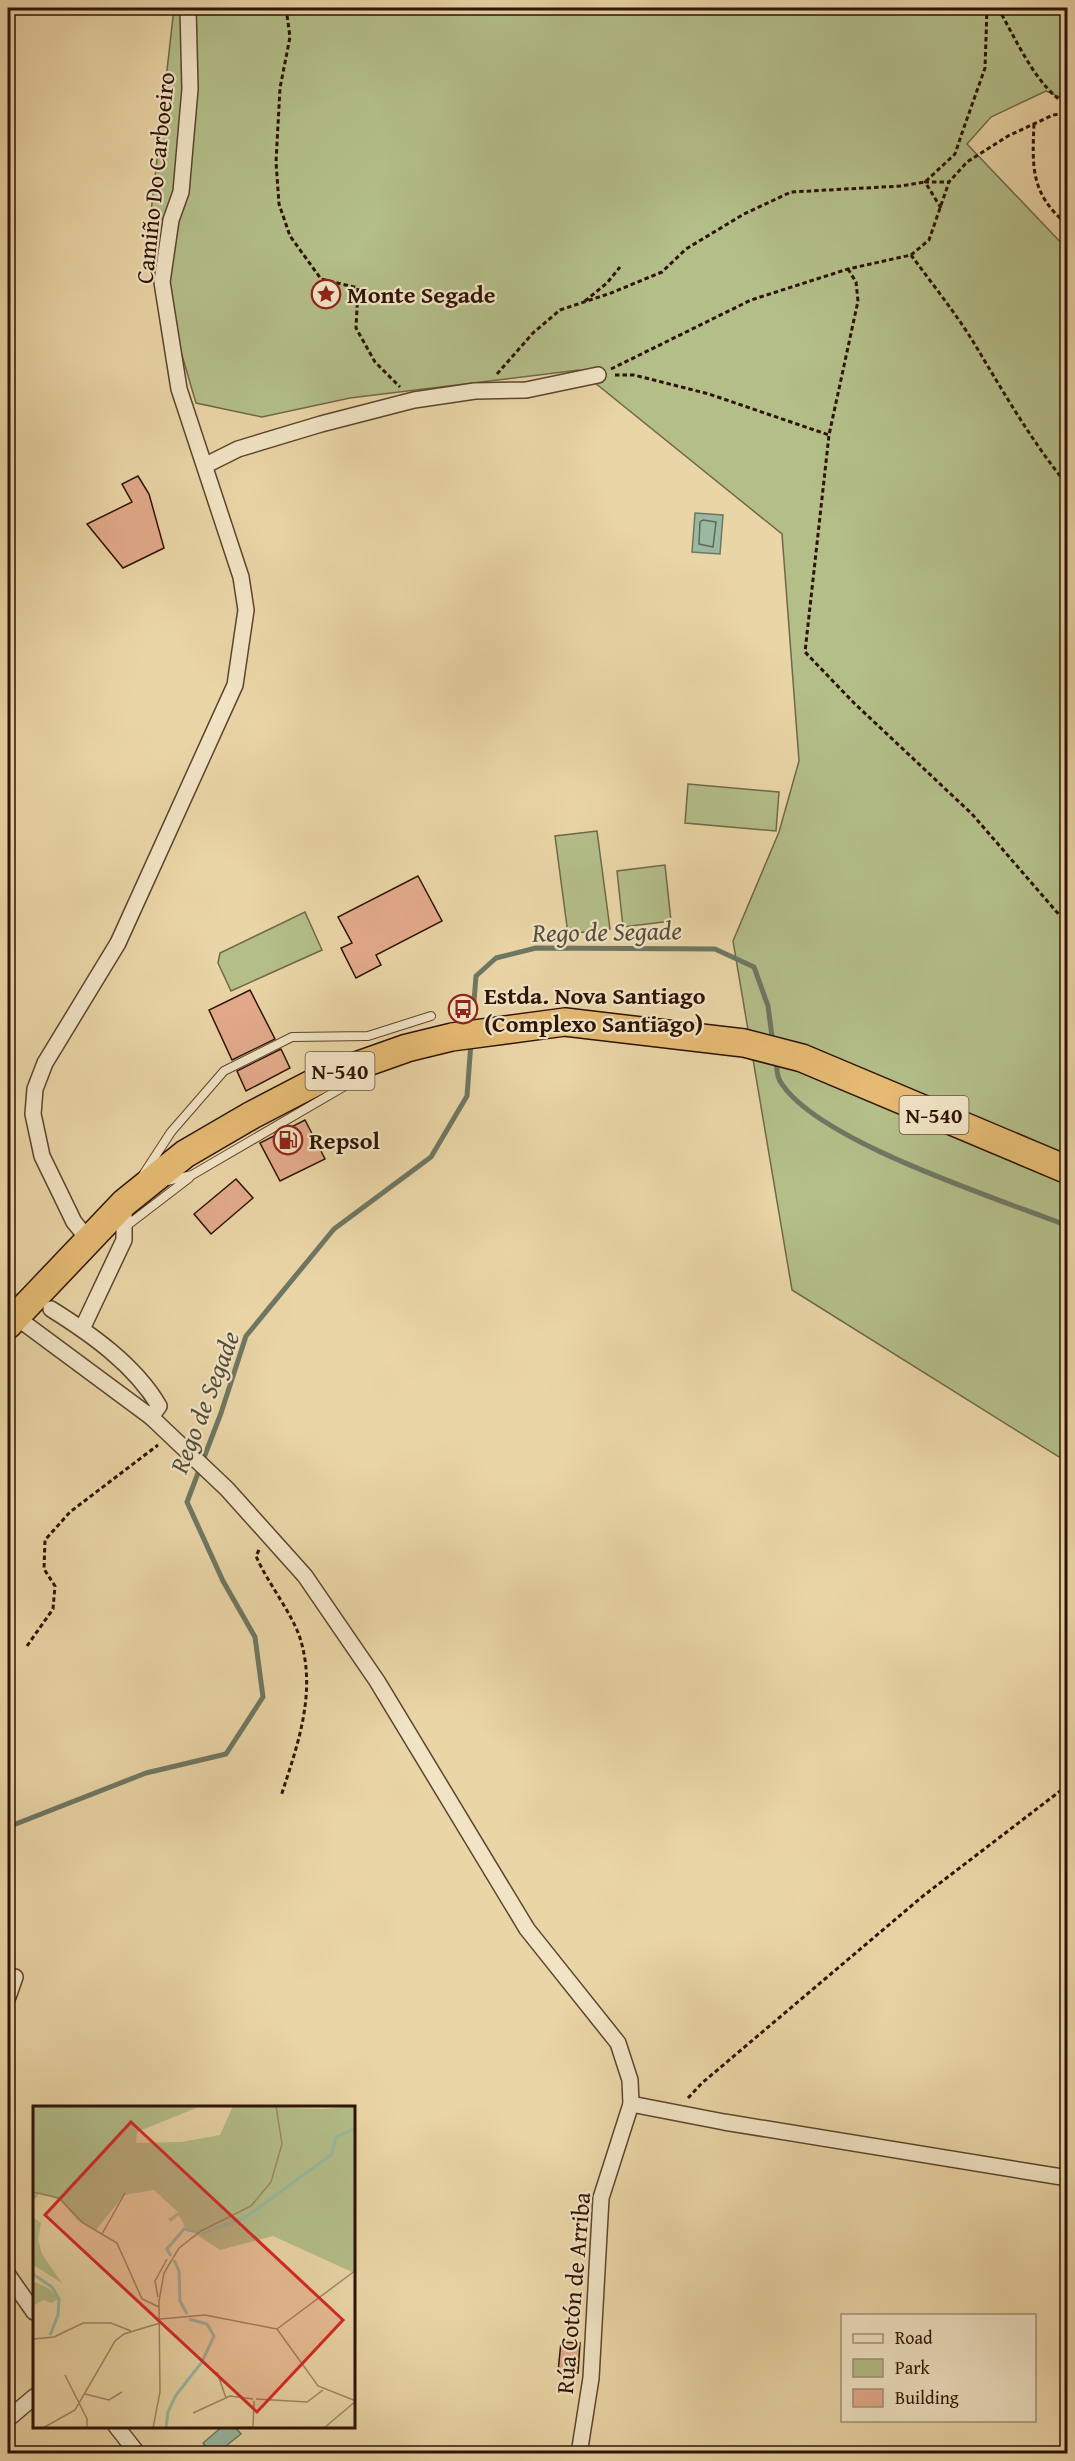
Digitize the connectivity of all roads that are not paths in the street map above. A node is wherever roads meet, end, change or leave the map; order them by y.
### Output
1 (188, 8) edge
2 (598, 375) road end
3 (206, 465) junction
4 (431, 1016) dead end
5 (407, 1048) junction
6 (1068, 1170) edge
7 (192, 1175) junction
8 (145, 1186) junction
9 (124, 1216) junction
10 (88, 1239) junction
11 (51, 1309) tunnel mouth
12 (12, 1321) edge
13 (82, 1329) junction
14 (150, 1417) junction
15 (15, 1977) dead end
16 (8, 1997) edge
17 (631, 2104) junction
18 (1068, 2178) edge
19 (8, 2275) edge
20 (33, 2311) edge
21 (33, 2398) edge
22 (8, 2419) edge
23 (117, 2428) edge
24 (138, 2454) edge
25 (579, 2454) edge

1 - 3 street, Camiño Do Carboeiro
2 - 3 street
3 - 10 street, Camiño Do Carboeiro
4 - 9 lane
5 - 6 highway, N-540
5 - 7 lane
5 - 8 highway, N-540
7 - 8 lane
7 - 9 lane
8 - 9 highway, N-540
9 - 10 highway, N-540
9 - 13 street
10 - 12 highway, N-540
11 - 13 street
12 - 14 street
13 - 14 street
14 - 17 street
15 - 16 street
17 - 18 street
17 - 25 street, Rúa Cotón de Arriba
19 - 20 street
21 - 22 street
23 - 24 street

